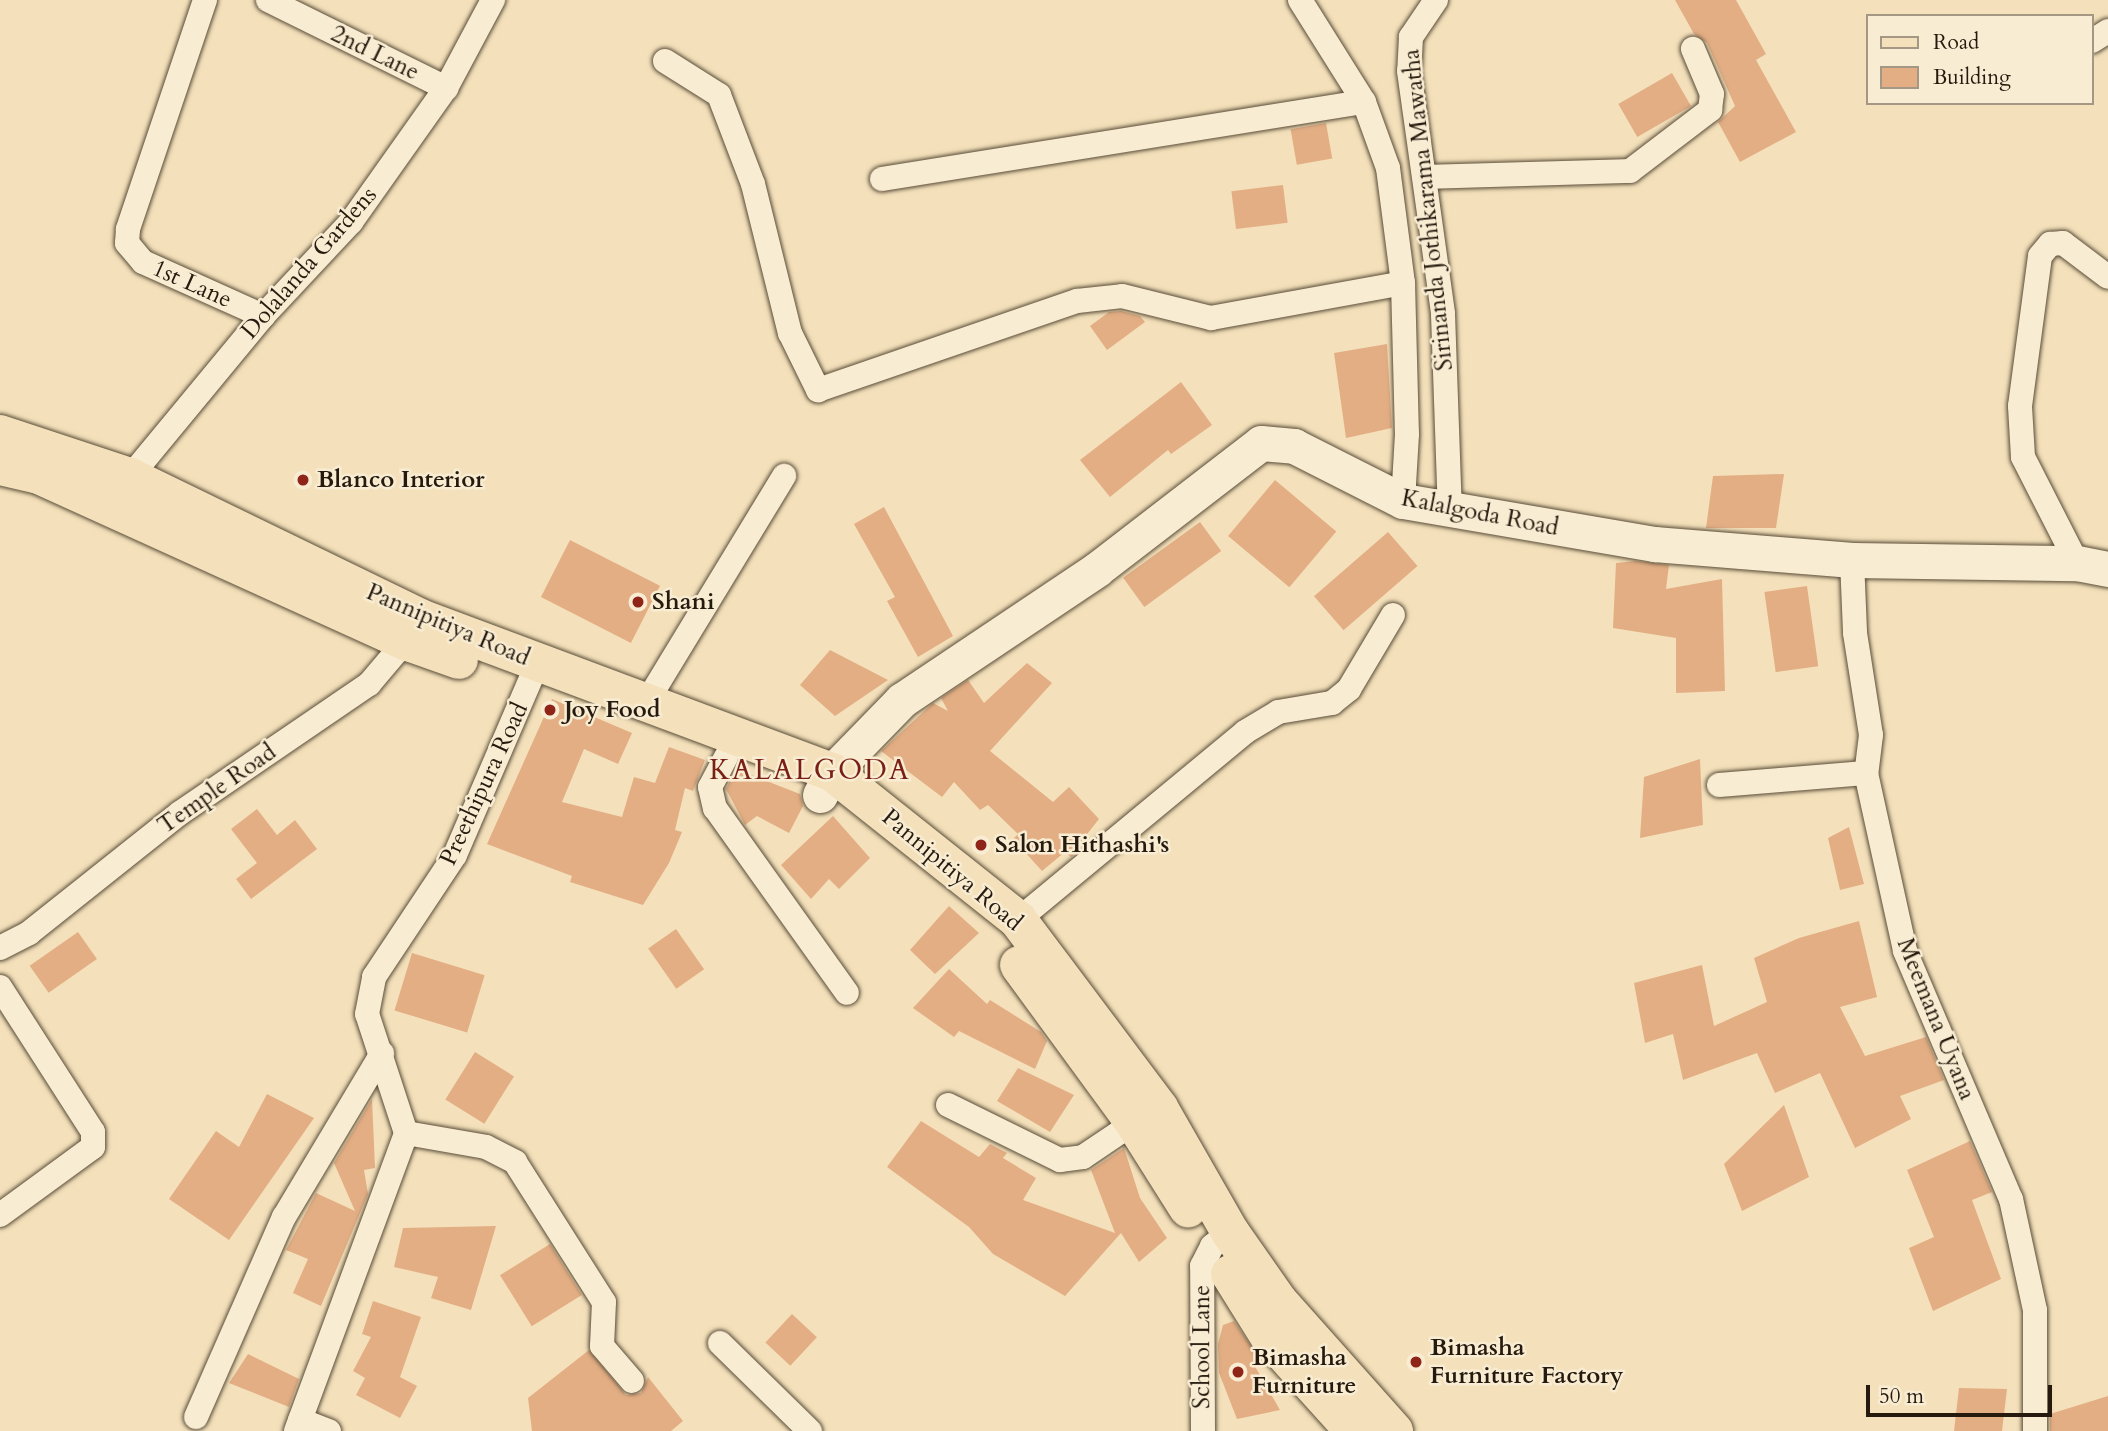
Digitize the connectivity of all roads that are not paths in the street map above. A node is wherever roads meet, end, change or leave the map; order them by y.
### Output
1 (205, 0) edge
2 (268, 0) edge
3 (493, 0) edge
4 (1300, 0) edge
5 (1436, 0) edge
6 (1693, 49) dead end
7 (665, 61) dead end
8 (446, 88) junction
9 (1364, 102) junction
10 (1427, 177) junction
11 (882, 179) dead end
12 (2108, 277) edge
13 (1403, 283) junction
14 (263, 316) junction
15 (0, 434) edge
16 (0, 466) edge
17 (783, 476) dead end
18 (130, 477) junction
19 (1403, 501) junction
20 (1450, 511) junction
21 (1852, 560) junction
22 (2092, 566) edge
23 (1393, 615) dead end
24 (414, 630) junction
25 (533, 674) junction
26 (646, 703) junction
27 (726, 757) junction
28 (1866, 773) junction
29 (826, 783) junction
30 (1719, 785) dead end
31 (1018, 920) junction
32 (0, 948) edge
33 (0, 987) edge
34 (847, 993) dead end
35 (382, 1053) junction
36 (948, 1105) dead end
37 (1131, 1118) junction
38 (406, 1133) junction
39 (0, 1215) edge
40 (1221, 1239) junction
41 (720, 1343) dead end
42 (632, 1381) dead end
43 (196, 1417) dead end
44 (298, 1426) edge
45 (329, 1431) edge
46 (810, 1431) edge
47 (1203, 1431) edge
48 (1354, 1431) edge
49 (1394, 1431) edge
50 (2035, 1431) edge

1 - 14 street, 1st Lane
2 - 8 street, 2nd Lane
3 - 8 street, Dolalanda Gardens
4 - 9 street
5 - 10 street, Sirinanda Jothikarama Mawatha
6 - 10 street
7 - 13 street
8 - 14 street, Dolalanda Gardens
9 - 11 street
9 - 13 street
10 - 20 street, Sirinanda Jothikarama Mawatha
12 - 22 street
13 - 19 street
14 - 18 street, Dolalanda Gardens
15 - 18 main road, Pannipitiya Road
16 - 24 main road, Pannipitiya Road
17 - 26 street
18 - 24 main road, Pannipitiya Road
19 - 20 street, Kalalgoda Road
19 - 29 street, Kalalgoda Road
20 - 21 street, Kalalgoda Road
21 - 22 street, Kalalgoda Road
21 - 28 street, Meemana Uyana
23 - 31 street
24 - 25 main road, Pannipitiya Road
24 - 32 street, Temple Road
25 - 26 main road, Pannipitiya Road
25 - 27 main road, Pannipitiya Road
25 - 35 street, Preethipura Road
26 - 29 main road, Pannipitiya Road
27 - 29 main road, Pannipitiya Road
27 - 34 street
28 - 30 street
28 - 50 street, Meemana Uyana
29 - 31 main road, Pannipitiya Road
29 - 37 main road, Pannipitiya Road
31 - 40 main road, Pannipitiya Road
33 - 39 street
35 - 38 street, Preethipura Road
35 - 43 street
36 - 37 street
37 - 40 main road, Pannipitiya Road
38 - 42 street
38 - 44 street
40 - 47 street, School Lane
40 - 48 main road, Pannipitiya Road
40 - 49 main road, Pannipitiya Road
41 - 46 street
44 - 45 street

